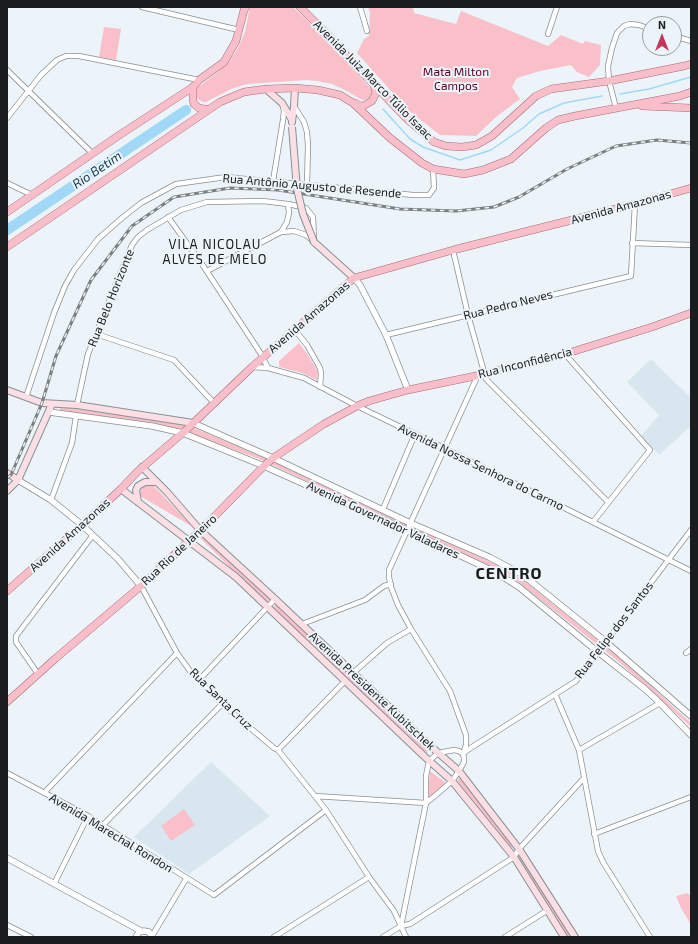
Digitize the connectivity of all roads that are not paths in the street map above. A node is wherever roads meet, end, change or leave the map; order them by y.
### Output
1 (142, 7) edge
2 (300, 7) edge
3 (360, 7) edge
4 (557, 7) edge
5 (245, 8) edge
6 (642, 26) edge
7 (239, 30) junction
8 (367, 31) dead end
9 (548, 34) dead end
10 (691, 64) edge
11 (7, 70) edge
12 (199, 80) junction
13 (609, 81) junction
14 (374, 86) junction
15 (193, 87) junction
16 (295, 88) junction
17 (266, 89) junction
18 (29, 91) junction
19 (691, 92) edge
20 (282, 103) junction
21 (353, 103) junction
22 (294, 106) junction
23 (630, 106) junction
24 (616, 108) junction
25 (691, 108) edge
26 (209, 109) junction
27 (7, 118) edge
28 (292, 120) junction
29 (92, 153) junction
30 (433, 169) junction
31 (273, 181) junction
32 (7, 183) edge
33 (307, 184) junction
34 (691, 188) edge
35 (32, 195) junction
36 (288, 204) junction
37 (635, 204) junction
38 (7, 212) edge
39 (168, 217) junction
40 (281, 232) junction
41 (314, 242) junction
42 (632, 243) junction
43 (691, 245) edge
44 (7, 247) edge
45 (453, 250) junction
46 (207, 272) junction
47 (354, 278) junction
48 (691, 313) edge
49 (468, 315) junction
50 (294, 331) junction
51 (96, 334) junction
52 (386, 336) junction
53 (565, 354) junction
54 (263, 357) junction
55 (252, 367) junction
56 (268, 368) junction
57 (481, 374) junction
58 (320, 387) junction
59 (7, 390) edge
60 (408, 390) junction
61 (26, 397) junction
62 (214, 403) junction
63 (52, 404) junction
64 (77, 405) junction
65 (357, 406) junction
66 (49, 412) junction
67 (76, 416) junction
68 (193, 423) junction
69 (183, 433) junction
70 (415, 434) junction
71 (444, 448) junction
72 (274, 458) junction
73 (264, 466) junction
74 (142, 467) junction
75 (7, 473) edge
76 (18, 480) junction
77 (157, 482) junction
78 (120, 489) junction
79 (7, 491) edge
80 (51, 500) junction
81 (138, 502) junction
82 (608, 502) junction
83 (383, 509) junction
84 (593, 522) junction
85 (410, 523) junction
86 (82, 524) junction
87 (200, 530) junction
88 (407, 530) junction
89 (691, 530) edge
90 (94, 535) junction
91 (188, 541) junction
92 (670, 560) junction
93 (691, 570) edge
94 (391, 584) junction
95 (141, 586) junction
96 (7, 591) edge
97 (275, 599) junction
98 (267, 607) junction
99 (302, 624) junction
100 (411, 629) junction
101 (606, 642) junction
102 (691, 649) edge
103 (598, 652) junction
104 (177, 653) junction
105 (686, 653) dead end
106 (353, 673) junction
107 (38, 674) junction
108 (198, 680) junction
109 (345, 681) junction
110 (555, 694) junction
111 (7, 702) edge
112 (222, 704) junction
113 (660, 704) junction
114 (691, 716) edge
115 (691, 734) edge
116 (278, 750) junction
117 (579, 750) junction
118 (438, 753) junction
119 (463, 754) junction
120 (429, 761) junction
121 (459, 771) junction
122 (7, 773) edge
123 (584, 778) junction
124 (452, 780) junction
125 (44, 793) junction
126 (315, 796) junction
127 (691, 796) edge
128 (426, 803) junction
129 (326, 810) junction
130 (88, 816) junction
131 (102, 826) junction
132 (594, 834) junction
133 (519, 849) junction
134 (514, 857) junction
135 (7, 858) edge
136 (370, 877) junction
137 (186, 879) junction
138 (54, 884) junction
139 (548, 910) junction
140 (7, 925) edge
141 (401, 926) junction
142 (141, 931) junction
143 (152, 936) edge
144 (31, 937) edge
145 (136, 937) edge
146 (274, 937) edge
147 (384, 937) edge
148 (406, 937) edge
149 (505, 937) edge
150 (564, 937) edge
151 (575, 937) edge
152 (650, 937) edge

1 - 7 street
2 - 14 main road, Avenida Juiz Marco Túlio Isaac
3 - 8 street
4 - 9 street
5 - 7 main road
6 - 13 street
7 - 12 main road
10 - 13 main road, Avenida Juiz Marco Túlio Isaac
11 - 18 street
12 - 15 main road
12 - 18 street
13 - 14 main road, Avenida Juiz Marco Túlio Isaac
13 - 24 street
14 - 21 main road
15 - 26 main road
15 - 29 main road
16 - 17 main road
16 - 21 main road
16 - 22 main road
17 - 20 main road
17 - 26 main road
18 - 27 street
18 - 29 street
19 - 23 main road
20 - 28 main road
20 - 31 street
21 - 30 main road
22 - 28 main road
22 - 33 street
23 - 24 main road
23 - 25 main road
24 - 30 main road
26 - 44 main road
28 - 41 main road, bridge
29 - 35 main road
30 - 33 street, Rua Antônio Augusto de Resende
31 - 33 street, Rua Antônio Augusto de Resende
31 - 61 street, Rua Antônio Augusto de Resende
32 - 35 street
34 - 37 main road, Avenida Amazonas
35 - 38 main road
36 - 39 street, Rua Belo Horizonte
36 - 40 street
36 - 41 street, Rua Belo Horizonte
37 - 42 street
37 - 45 main road, Avenida Amazonas
39 - 46 street
39 - 51 street, Rua Belo Horizonte
40 - 41 street
40 - 46 street
41 - 47 main road
42 - 43 street
42 - 49 street, Rua Pedro Neves
45 - 47 main road, Avenida Amazonas
45 - 49 street
46 - 54 street
47 - 50 main road, Avenida Amazonas
47 - 52 street
48 - 53 main road, Rua Inconfidência
49 - 52 street, Rua Pedro Neves
49 - 57 street
50 - 54 main road, Avenida Amazonas
50 - 58 street
51 - 62 street
51 - 64 street, Rua Belo Horizonte
52 - 60 street
53 - 57 main road, Rua Inconfidência
53 - 82 street
54 - 55 main road, Avenida Amazonas
54 - 56 street
55 - 56 street, Avenida Nossa Senhora do Carmo
55 - 62 main road, Avenida Amazonas
56 - 58 street, Avenida Nossa Senhora do Carmo
57 - 60 main road, Rua Inconfidência
57 - 71 street
57 - 82 street
58 - 65 street, Avenida Nossa Senhora do Carmo
59 - 61 main road, Avenida Governador Valadares
60 - 65 main road, Rua Inconfidência
61 - 63 main road, Avenida Governador Valadares
62 - 68 main road, Avenida Amazonas
63 - 64 main road, Avenida Governador Valadares
63 - 66 main road
64 - 68 main road, Avenida Governador Valadares
65 - 70 street, Avenida Nossa Senhora do Carmo
65 - 72 main road, Rua Rio de Janeiro
66 - 67 street, Avenida Governador Valadares
66 - 76 main road
67 - 69 street, Avenida Governador Valadares
67 - 80 street
68 - 69 main road, Avenida Amazonas
68 - 72 street, Avenida Governador Valadares
69 - 73 street, Avenida Governador Valadares
69 - 74 main road, Avenida Amazonas
70 - 71 street, Avenida Nossa Senhora do Carmo
70 - 83 street
71 - 84 street, Avenida Nossa Senhora do Carmo
71 - 85 street
72 - 73 main road, Rua Rio de Janeiro
72 - 83 street, Avenida Governador Valadares
73 - 87 main road, Rua Rio de Janeiro
73 - 88 street, Avenida Governador Valadares
74 - 77 main road, Avenida Presidente Kubitschek
74 - 78 main road, Avenida Amazonas
75 - 76 main road
76 - 79 main road
76 - 80 street, Rua Santa Cruz
77 - 81 main road
77 - 87 main road, Avenida Presidente Kubitschek
78 - 81 main road, Avenida Presidente Kubitschek
78 - 86 main road, Avenida Amazonas
80 - 86 street, Rua Santa Cruz
81 - 91 main road, Avenida Presidente Kubitschek
82 - 84 street
83 - 85 street, Avenida Governador Valadares
84 - 92 street, Avenida Nossa Senhora do Carmo
85 - 88 street
85 - 101 street, Avenida Governador Valadares
86 - 90 street, Rua Santa Cruz
86 - 96 main road, Avenida Amazonas
87 - 91 main road, Rua Rio de Janeiro
87 - 97 main road, Avenida Presidente Kubitschek
88 - 94 street
88 - 103 street, Avenida Governador Valadares
89 - 92 street, Rua Felipe dos Santos
90 - 95 street, Rua Santa Cruz
90 - 107 street
91 - 95 main road, Rua Rio de Janeiro
91 - 98 main road, Avenida Presidente Kubitschek
92 - 93 street, Avenida Nossa Senhora do Carmo
92 - 101 street, Rua Felipe dos Santos
94 - 99 street
94 - 100 street
95 - 104 street, Rua Santa Cruz
95 - 107 main road, Rua Rio de Janeiro
97 - 98 street
97 - 99 main road, Avenida Presidente Kubitschek
98 - 108 street
98 - 109 main road, Avenida Presidente Kubitschek
99 - 106 main road, Avenida Presidente Kubitschek
100 - 106 street
100 - 119 street
101 - 103 street, Rua Felipe dos Santos
101 - 114 street, Avenida Governador Valadares
102 - 105 street
103 - 110 street, Rua Felipe dos Santos
103 - 113 street, Avenida Governador Valadares
104 - 108 street, Rua Santa Cruz
104 - 125 street
106 - 118 main road, Avenida Presidente Kubitschek
107 - 111 main road, Rua Rio de Janeiro
108 - 112 street, Rua Santa Cruz
109 - 116 street
109 - 120 main road, Avenida Presidente Kubitschek
110 - 117 street
110 - 119 street, Rua Felipe dos Santos
112 - 116 street, Rua Santa Cruz
112 - 131 street
113 - 115 street, Avenida Governador Valadares
113 - 117 street
116 - 126 street, Rua Santa Cruz
117 - 123 street
118 - 119 street
118 - 120 street
118 - 121 main road, Avenida Presidente Kubitschek
119 - 121 street
120 - 124 main road, Avenida Presidente Kubitschek
120 - 128 street
121 - 124 street
121 - 133 main road, Avenida Presidente Kubitschek
122 - 125 street, Avenida Marechal Rondon
123 - 132 street
123 - 133 street
124 - 128 street
124 - 134 main road, Avenida Presidente Kubitschek
125 - 130 street, Avenida Marechal Rondon
126 - 128 street
126 - 129 street, Rua Santa Cruz
127 - 132 street
128 - 141 street
129 - 136 street, Rua Santa Cruz
129 - 137 street, Avenida Marechal Rondon
130 - 131 street, Avenida Marechal Rondon
130 - 138 street
131 - 137 street, Avenida Marechal Rondon
132 - 152 street
133 - 134 street
133 - 151 main road, Avenida Presidente Kubitschek
134 - 139 main road, Avenida Presidente Kubitschek
134 - 141 street
135 - 138 street
136 - 141 street, Rua Santa Cruz
136 - 146 street
137 - 143 street
138 - 142 street
139 - 149 street
139 - 150 main road, Avenida Presidente Kubitschek
140 - 144 street
141 - 147 street
141 - 148 street, Rua Santa Cruz
142 - 143 street
142 - 145 street

